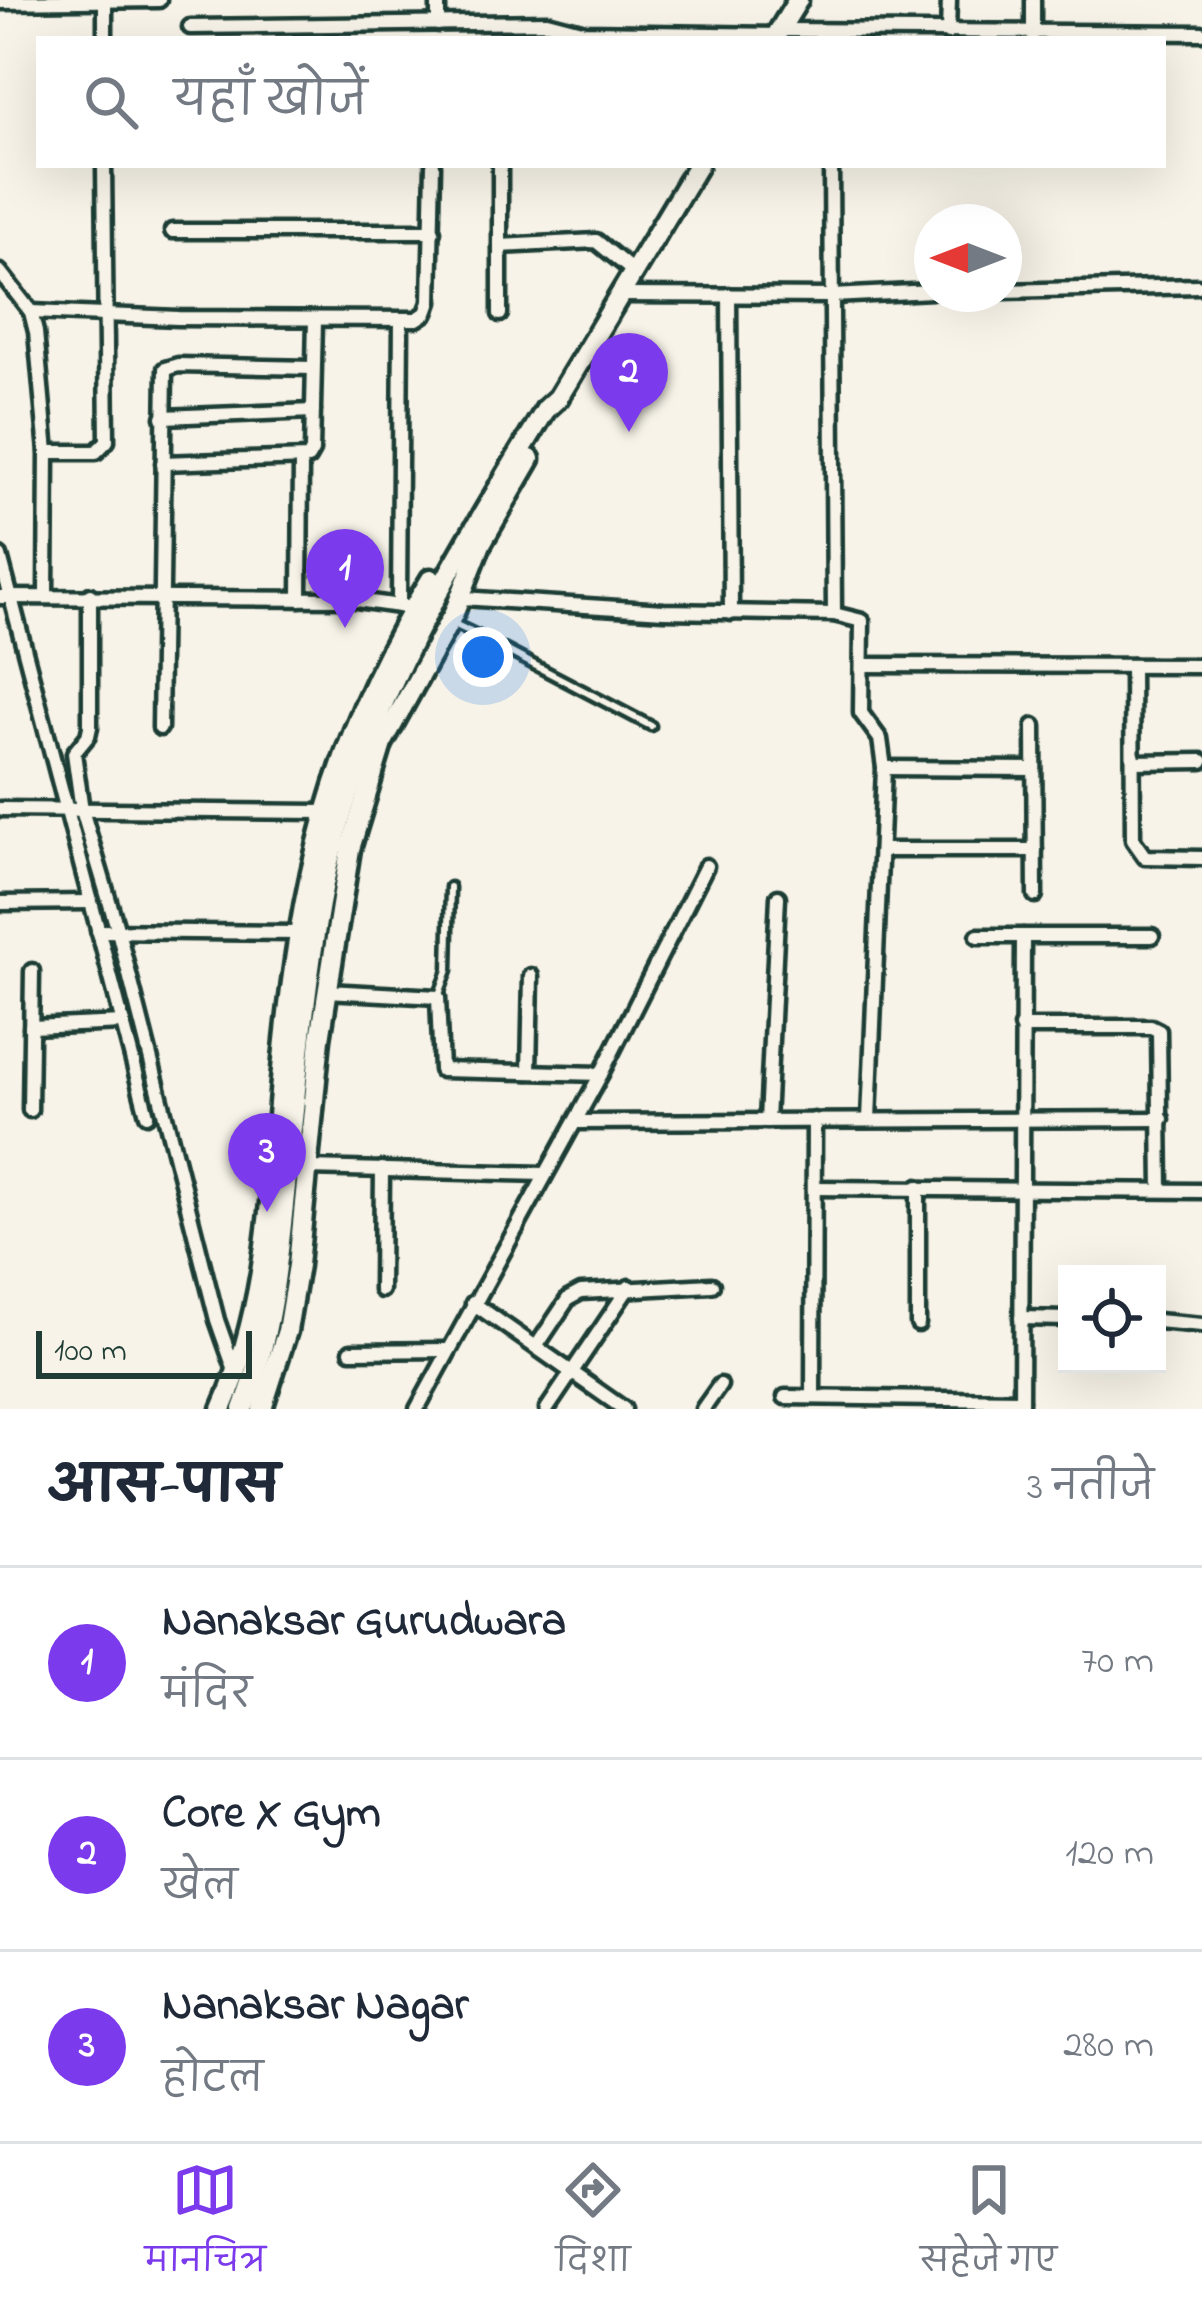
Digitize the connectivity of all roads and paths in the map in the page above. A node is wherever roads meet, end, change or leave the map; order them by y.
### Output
1 (159, 0) edge
2 (438, 0) edge
3 (798, 0) edge
4 (949, 0) edge
5 (1033, 0) edge
6 (0, 2) edge
7 (105, 4) junction
8 (499, 22) junction
9 (190, 28) dead end
10 (434, 29) edge
11 (1202, 33) edge
12 (948, 34) junction
13 (1033, 34) junction
14 (777, 35) edge
15 (105, 36) edge
16 (499, 36) edge
17 (826, 36) edge
18 (104, 168) edge
19 (433, 168) edge
20 (500, 168) edge
21 (696, 168) edge
22 (831, 168) edge
23 (172, 231) dead end
24 (433, 231) junction
25 (500, 246) junction
26 (0, 272) edge
27 (634, 272) junction
28 (1198, 286) dead end
29 (1022, 291) edge
30 (914, 292) edge
31 (620, 295) junction
32 (729, 295) junction
33 (832, 296) junction
34 (31, 311) junction
35 (104, 314) junction
36 (500, 314) dead end
37 (315, 320) junction
38 (400, 321) junction
39 (313, 368) junction
40 (313, 411) junction
41 (163, 417) junction
42 (47, 452) junction
43 (301, 460) junction
44 (163, 463) junction
45 (475, 540) junction
46 (0, 556) edge
47 (46, 595) junction
48 (90, 596) junction
49 (162, 596) junction
50 (6, 597) edge
51 (462, 598) junction
52 (300, 599) junction
53 (414, 609) junction
54 (731, 613) junction
55 (834, 614) junction
56 (449, 621) junction
57 (481, 637) dead end
58 (496, 645) dead end
59 (863, 664) junction
60 (1132, 666) junction
61 (1202, 666) edge
62 (651, 726) dead end
63 (1034, 726) dead end
64 (160, 728) dead end
65 (1202, 761) edge
66 (1133, 762) junction
67 (884, 768) junction
68 (1034, 769) junction
69 (0, 809) edge
70 (66, 809) junction
71 (82, 810) junction
72 (323, 812) junction
73 (881, 850) junction
74 (1035, 850) junction
75 (1202, 858) edge
76 (706, 866) dead end
77 (450, 886) dead end
78 (1036, 895) dead end
79 (778, 897) dead end
80 (90, 902) junction
81 (0, 903) edge
82 (98, 931) junction
83 (118, 931) junction
84 (299, 933) junction
85 (977, 936) dead end
86 (1023, 936) junction
87 (1152, 936) dead end
88 (32, 971) dead end
89 (531, 976) dead end
90 (327, 991) junction
91 (439, 997) junction
92 (123, 1023) junction
93 (31, 1027) junction
94 (1021, 1027) junction
95 (529, 1072) junction
96 (601, 1074) junction
97 (160, 1096) junction
98 (29, 1110) dead end
99 (1021, 1118) junction
100 (869, 1119) junction
101 (1162, 1119) junction
102 (814, 1120) junction
103 (767, 1121) junction
104 (576, 1122) junction
105 (308, 1168) junction
106 (382, 1169) junction
107 (544, 1174) junction
108 (918, 1187) junction
109 (814, 1188) junction
110 (1022, 1189) junction
111 (1161, 1190) junction
112 (1202, 1191) edge
113 (712, 1285) dead end
114 (629, 1287) junction
115 (381, 1290) dead end
116 (473, 1303) junction
117 (1021, 1318) junction
118 (1058, 1319) edge
119 (1166, 1322) edge
120 (918, 1324) dead end
121 (1202, 1324) edge
122 (536, 1347) junction
123 (448, 1350) junction
124 (351, 1351) dead end
125 (572, 1372) junction
126 (236, 1373) junction
127 (720, 1384) dead end
128 (813, 1396) junction
129 (785, 1397) dead end
130 (1021, 1404) edge
131 (222, 1409) edge
132 (243, 1409) edge
133 (262, 1409) edge
134 (417, 1409) edge
135 (547, 1409) edge
136 (624, 1409) edge
137 (704, 1409) edge

1 - 7 street
2 - 10 street
3 - 14 main road
4 - 12 street
5 - 13 street
6 - 7 street
7 - 15 street
8 - 10 street
8 - 14 street
8 - 16 street
9 - 10 street
11 - 13 street
12 - 13 street
12 - 17 street
14 - 17 street
18 - 35 street
19 - 24 street
20 - 25 street
21 - 27 main road
22 - 33 street
23 - 24 street
24 - 38 street
25 - 27 street
25 - 36 street
26 - 34 street
27 - 31 main road
28 - 29 street
30 - 33 street
31 - 32 street
31 - 45 main road
32 - 33 street
32 - 54 street
33 - 55 street
34 - 35 street
34 - 42 street
35 - 37 street
35 - 42 street
37 - 38 street
37 - 39 street
38 - 53 street
39 - 40 street
39 - 41 street
40 - 41 street
40 - 43 street
41 - 44 street
42 - 47 street
43 - 44 street
43 - 52 street
44 - 49 street
45 - 51 main road
45 - 53 main road
46 - 50 street
47 - 48 street
47 - 50 street
48 - 49 street
48 - 71 street
49 - 52 street
49 - 64 street
50 - 70 street
51 - 54 street
51 - 56 main road
52 - 53 street
53 - 72 main road
53 - 132 main road
54 - 55 street
55 - 59 street
56 - 57 lane
56 - 90 main road
58 - 62 lane
59 - 60 street
59 - 67 street
60 - 61 street
60 - 66 street
63 - 68 street
65 - 66 street
66 - 75 street
67 - 68 street
67 - 73 street
68 - 74 street
69 - 70 street
70 - 71 street
70 - 80 street
71 - 72 street
71 - 83 street
72 - 84 main road
73 - 74 street
73 - 100 street
74 - 78 street
76 - 96 street
77 - 91 lane
79 - 103 street
80 - 81 street
80 - 82 street
82 - 83 street
82 - 92 street
83 - 84 street
83 - 97 street
84 - 126 main road
85 - 86 street
86 - 87 street
86 - 94 street
88 - 93 street
89 - 95 street
90 - 91 street
90 - 105 main road
91 - 95 street
92 - 93 street
92 - 97 street
93 - 98 street
94 - 99 street
94 - 101 street
95 - 96 street
96 - 104 street
97 - 126 street
99 - 100 street
99 - 101 street
99 - 110 street
100 - 102 street
101 - 111 street
102 - 103 street
102 - 109 street
103 - 104 street
104 - 107 street
105 - 106 street
105 - 133 main road
106 - 107 street
106 - 115 street
107 - 116 street
108 - 109 street
108 - 110 street
108 - 120 street
109 - 128 street
110 - 111 street
110 - 117 street
111 - 112 street
113 - 114 street
114 - 122 street
114 - 125 street
116 - 122 street
116 - 123 street
117 - 118 street
117 - 130 street
119 - 121 street
122 - 125 street
123 - 124 street
123 - 134 street
125 - 135 street
125 - 136 street
126 - 131 main road
127 - 137 street
128 - 129 street
128 - 130 street

